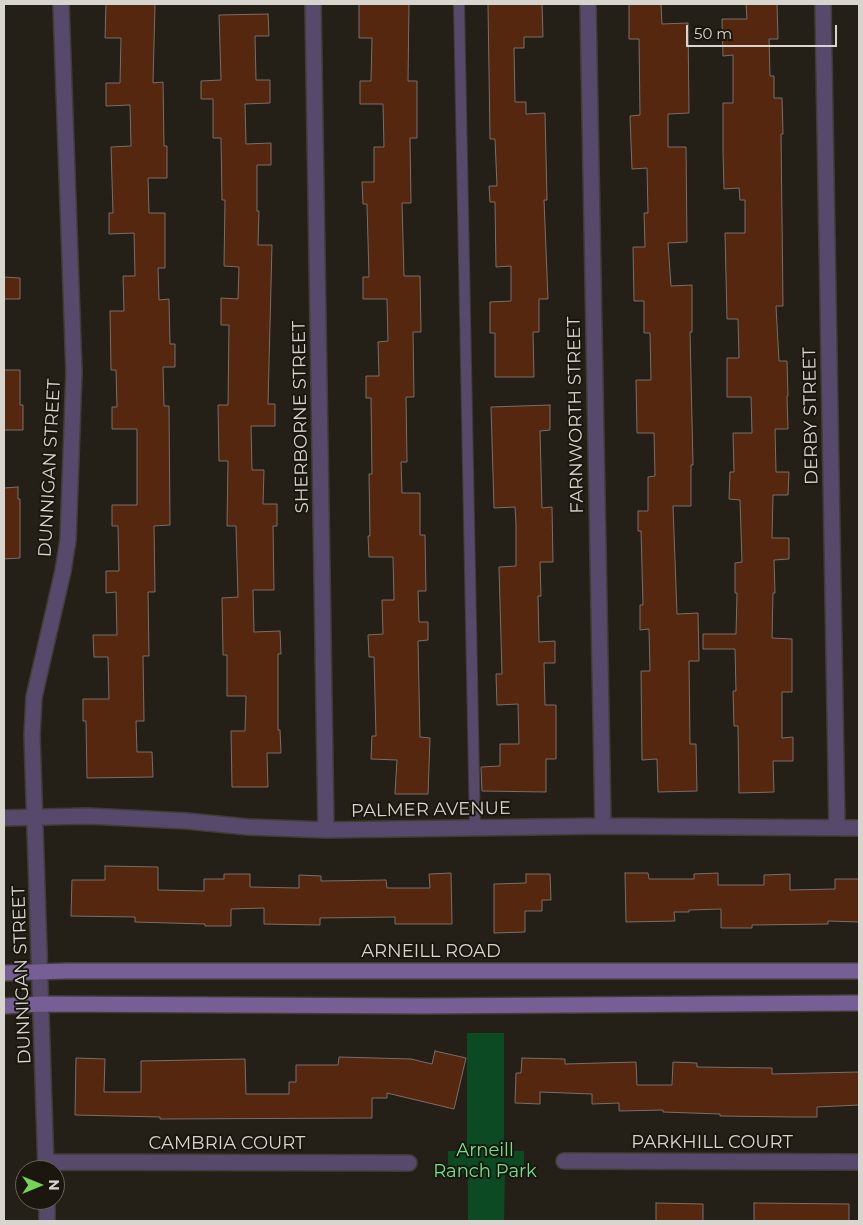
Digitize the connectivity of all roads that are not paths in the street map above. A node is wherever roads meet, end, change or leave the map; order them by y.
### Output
1 (61, 4) edge
2 (313, 4) edge
3 (459, 4) edge
4 (588, 4) edge
5 (823, 4) edge
6 (36, 817) junction
7 (4, 818) edge
8 (602, 826) junction
9 (837, 828) junction
10 (859, 828) edge
11 (475, 829) junction
12 (326, 830) junction
13 (859, 971) edge
14 (41, 972) junction
15 (4, 973) edge
16 (859, 1003) edge
17 (42, 1004) junction
18 (4, 1006) edge
19 (46, 1160) edge
20 (564, 1161) dead end
21 (859, 1162) edge
22 (409, 1163) dead end
23 (65, 1166) edge

1 - 6 street, DUNNIGAN STREET
2 - 12 street, SHERBORNE STREET
3 - 11 lane
4 - 8 street, FARNWORTH STREET
5 - 9 street, DERBY STREET
6 - 7 street, PALMER AVENUE
6 - 12 street, PALMER AVENUE
6 - 14 street, DUNNIGAN STREET
8 - 9 street, PALMER AVENUE
8 - 11 street, PALMER AVENUE
9 - 10 street, PALMER AVENUE
11 - 12 street, PALMER AVENUE
13 - 14 main road, ARNEILL ROAD
14 - 15 main road, ARNEILL ROAD
14 - 17 street, DUNNIGAN STREET
16 - 17 main road
17 - 18 main road
17 - 19 street, DUNNIGAN STREET
20 - 21 street, PARKHILL COURT
22 - 23 street, CAMBRIA COURT

